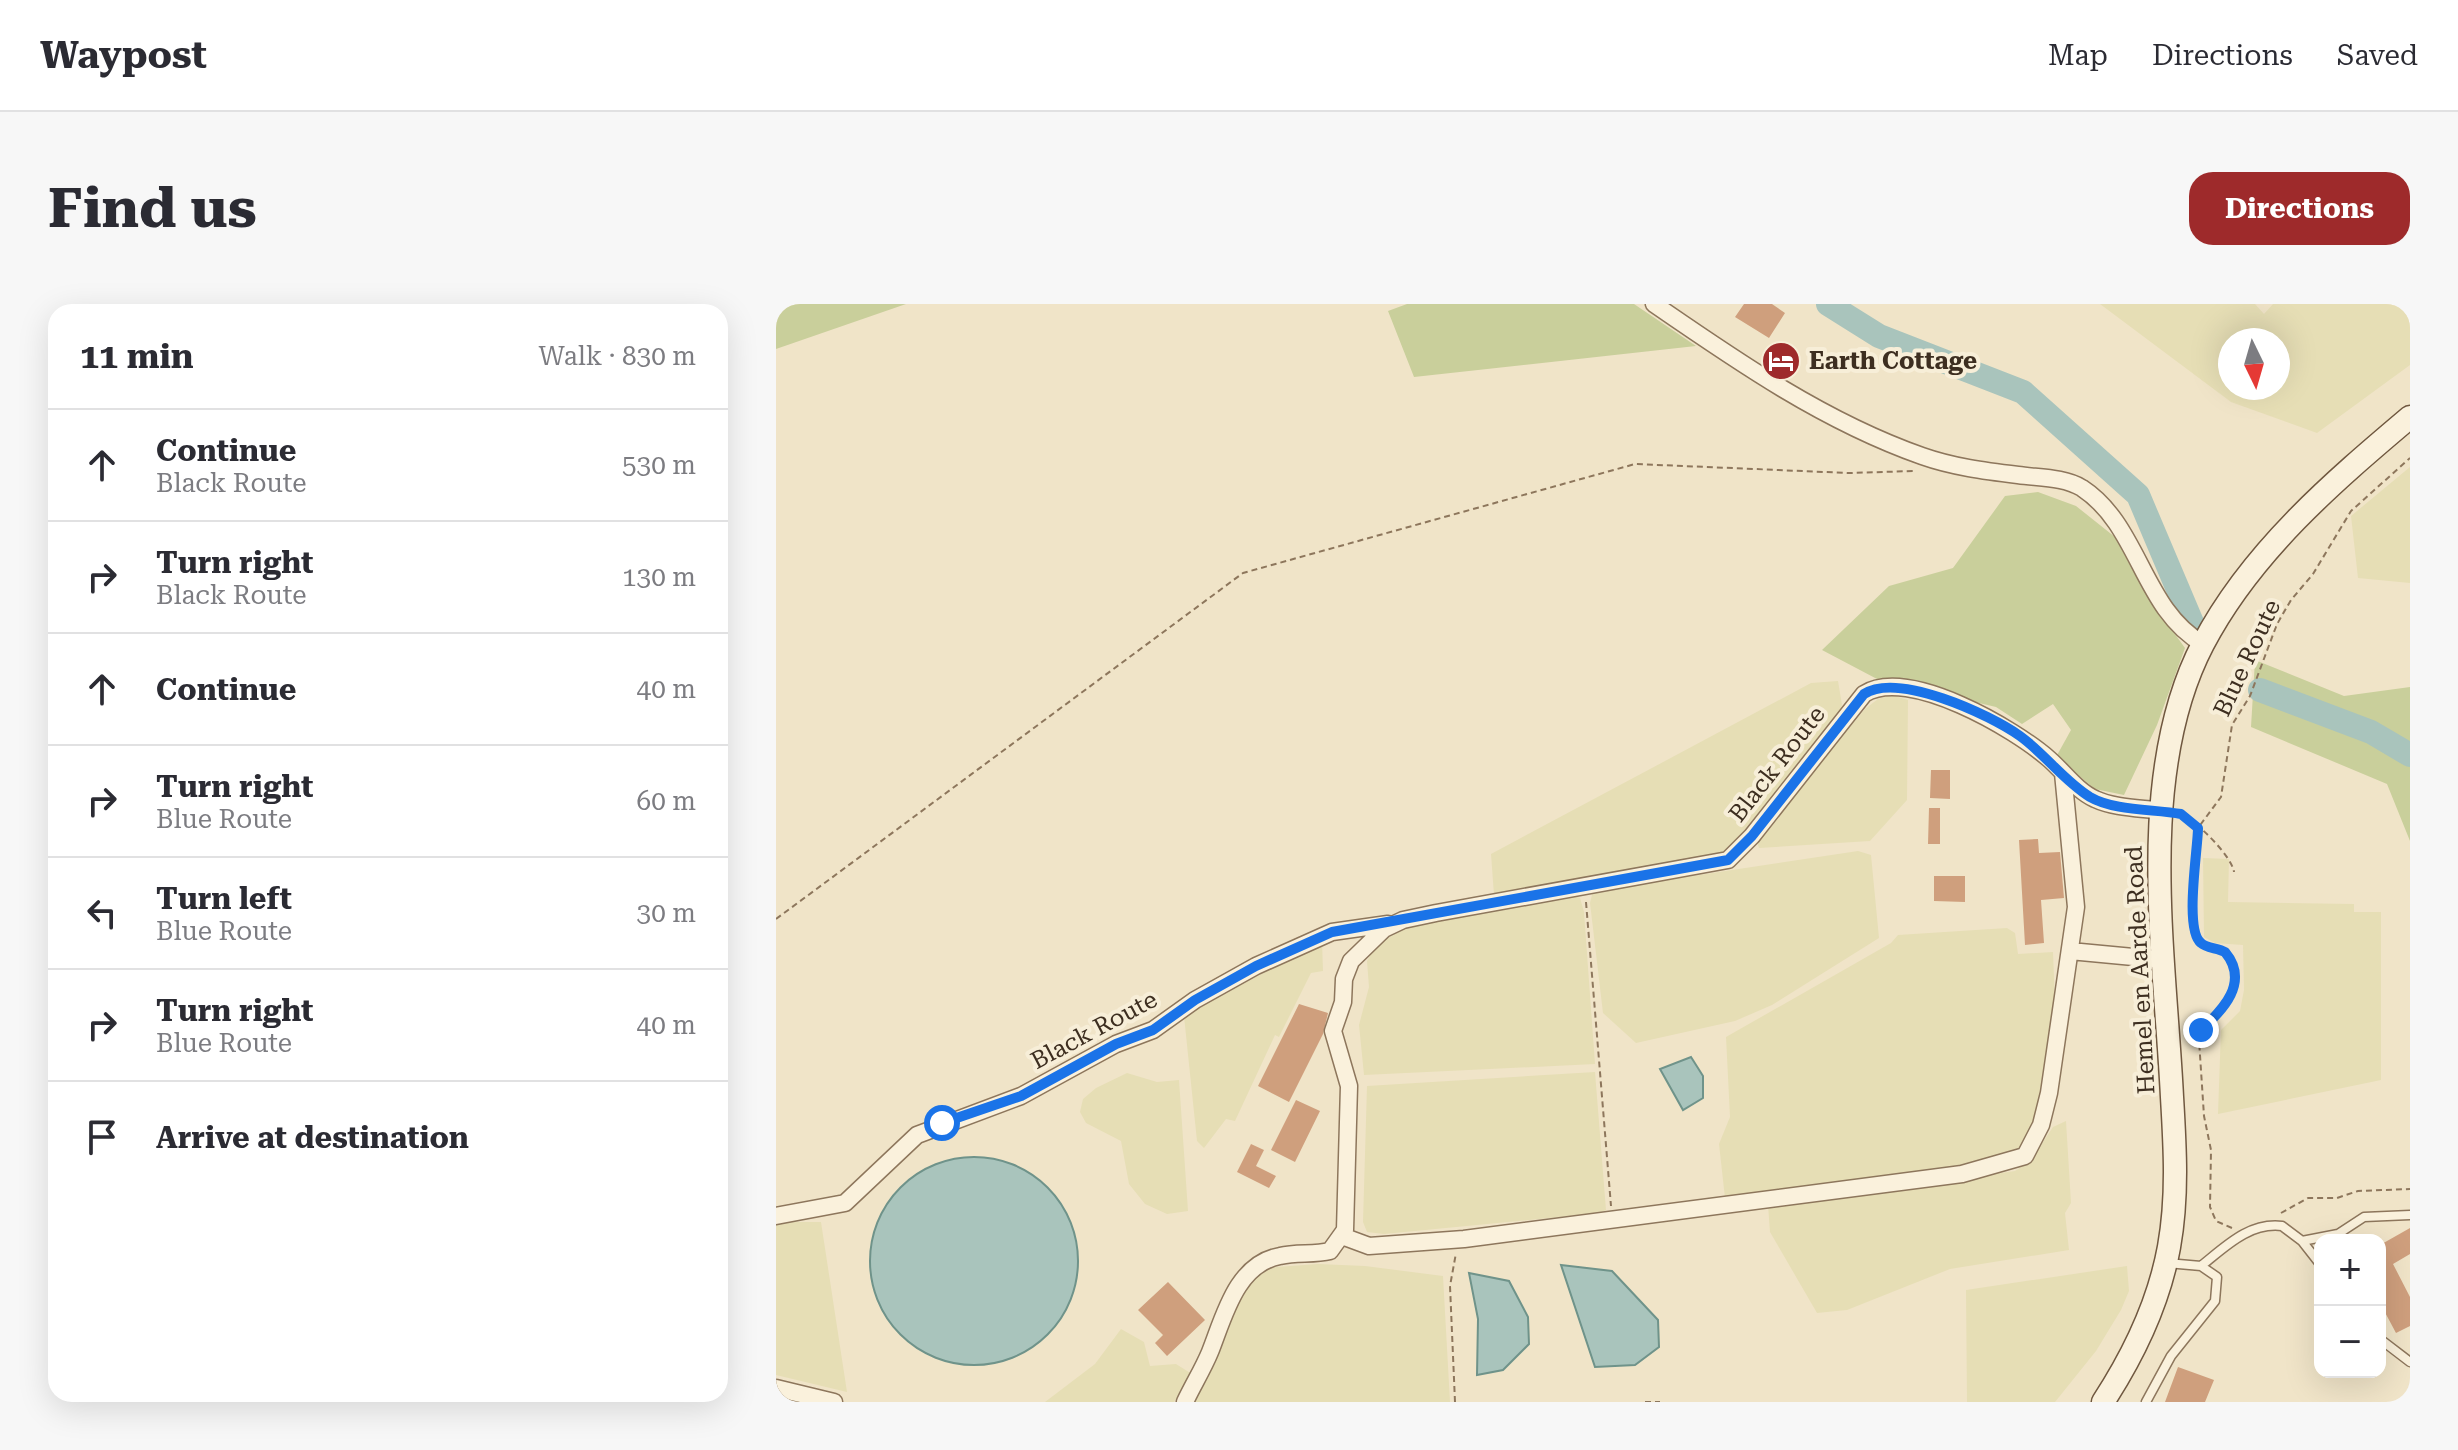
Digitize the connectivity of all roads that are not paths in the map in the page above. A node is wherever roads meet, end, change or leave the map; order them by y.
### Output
1 (1654, 304) edge
2 (2410, 417) edge
3 (2203, 644) junction
4 (2063, 773) junction
5 (2162, 811) junction
6 (1403, 920) junction
7 (2070, 951) junction
8 (2165, 960) junction
9 (2410, 1215) edge
10 (776, 1216) edge
11 (1342, 1236) junction
12 (2302, 1241) junction
13 (2314, 1256) edge
14 (2166, 1263) junction
15 (2201, 1266) junction
16 (2386, 1344) edge
17 (2410, 1362) edge
18 (776, 1388) edge
19 (834, 1402) edge
20 (1185, 1402) edge
21 (2103, 1402) edge
22 (2146, 1402) edge

1 - 3 street
2 - 3 main road, Hemel en Aarde Road
3 - 5 main road, Hemel en Aarde Road
4 - 5 street, Black Route
4 - 6 street, Black Route
4 - 7 street
5 - 8 main road, Hemel en Aarde Road
6 - 10 street, Black Route
6 - 11 street, Black Route
7 - 8 street
7 - 11 street
8 - 14 main road, Hemel en Aarde Road
9 - 12 lane
11 - 20 street
12 - 13 lane
12 - 15 lane
14 - 15 lane
14 - 21 main road, Hemel en Aarde Road
15 - 22 lane
16 - 17 lane
18 - 19 street

